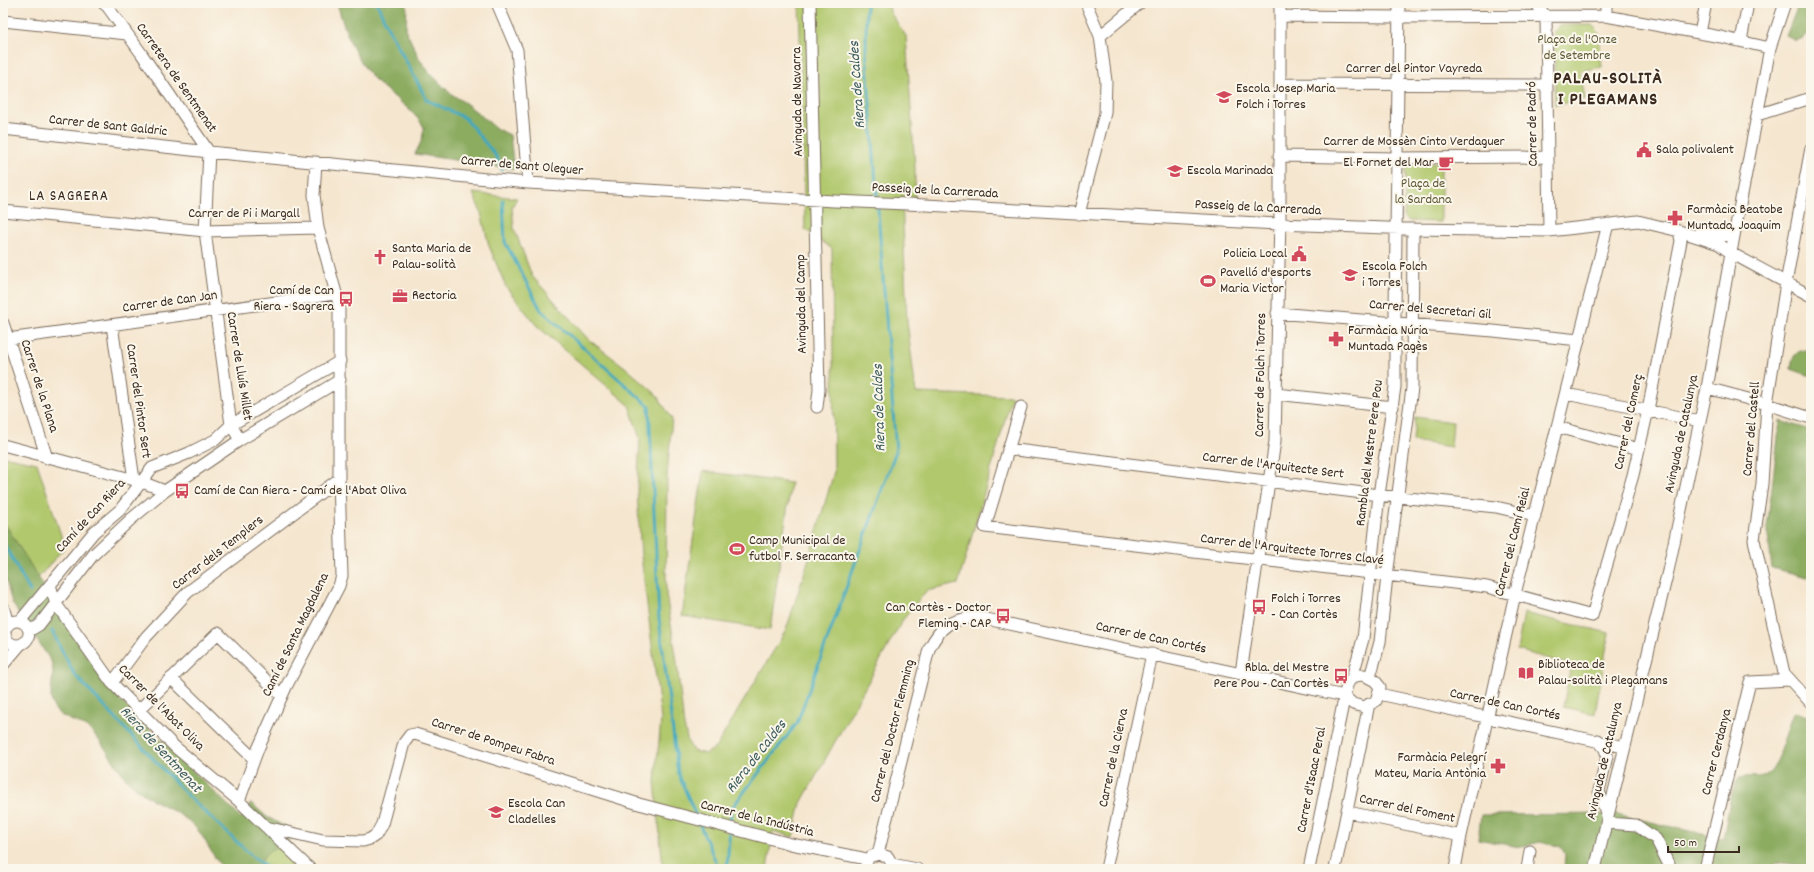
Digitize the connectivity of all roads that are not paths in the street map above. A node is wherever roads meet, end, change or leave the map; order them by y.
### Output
1 (103, 3) edge
2 (497, 3) edge
3 (810, 3) edge
4 (1086, 3) edge
5 (1140, 3) edge
6 (1280, 3) edge
7 (1399, 3) edge
8 (1536, 3) edge
9 (1606, 3) edge
10 (1706, 3) edge
11 (1748, 3) edge
12 (1785, 3) edge
13 (1280, 16) junction
14 (1606, 16) junction
15 (1398, 17) junction
16 (1546, 17) junction
17 (3, 21) edge
18 (1700, 33) junction
19 (128, 34) junction
20 (1100, 36) junction
21 (1742, 41) junction
22 (1770, 48) junction
23 (1280, 84) junction
24 (1398, 84) junction
25 (1547, 85) junction
26 (1811, 98) edge
27 (1757, 115) junction
28 (3, 129) edge
29 (1811, 148) edge
30 (209, 152) junction
31 (1279, 156) junction
32 (1548, 157) junction
33 (1398, 158) junction
34 (316, 162) junction
35 (528, 183) junction
36 (815, 200) junction
37 (834, 201) joint
38 (3, 211) edge
39 (1079, 214) junction
40 (1279, 224) junction
41 (1608, 224) junction
42 (318, 228) junction
43 (1396, 229) junction
44 (1413, 229) junction
45 (205, 231) junction
46 (1549, 231) junction
47 (1679, 231) junction
48 (1734, 236) junction
49 (1731, 257) junction
50 (1786, 283) junction
51 (336, 294) junction
52 (1811, 296) edge
53 (216, 311) junction
54 (1277, 313) junction
55 (1395, 322) junction
56 (3, 323) edge
57 (1411, 324) junction
58 (112, 325) junction
59 (8, 339) junction
60 (1579, 340) junction
61 (340, 361) junction
62 (340, 380) junction
63 (1707, 388) junction
64 (1276, 394) junction
65 (1566, 394) junction
66 (1767, 404) junction
67 (817, 407) dead end
68 (1393, 407) junction
69 (1021, 408) dead end
70 (1648, 410) junction
71 (1811, 418) edge
72 (1700, 421) junction
73 (231, 425) junction
74 (1557, 427) junction
75 (240, 440) junction
76 (3, 446) edge
77 (1008, 449) junction
78 (1639, 449) junction
79 (47, 458) junction
80 (340, 479) junction
81 (138, 481) junction
82 (1269, 481) junction
83 (165, 491) junction
84 (1379, 495) junction
85 (1397, 496) junction
86 (1535, 516) junction
87 (1258, 561) junction
88 (1370, 574) junction
89 (1387, 576) junction
90 (50, 585) junction
91 (1515, 594) junction
92 (56, 604) junction
93 (3, 606) edge
94 (1592, 616) joint
95 (20, 621) junction
96 (950, 623) joint
97 (29, 631) junction
98 (5, 632) edge
99 (20, 645) junction
100 (1152, 654) junction
101 (3, 665) edge
102 (1241, 673) junction
103 (1370, 677) junction
104 (171, 678) junction
105 (1352, 678) junction
106 (1790, 680) junction
107 (112, 683) junction
108 (1379, 694) junction
109 (282, 696) junction
110 (1344, 696) junction
111 (1811, 703) edge
112 (1369, 704) junction
113 (140, 709) junction
114 (1487, 716) junction
115 (1630, 720) junction
116 (1598, 740) junction
117 (1624, 747) junction
118 (254, 759) junction
119 (239, 801) junction
120 (639, 804) joint
121 (1348, 812) junction
122 (1606, 820) junction
123 (266, 827) junction
124 (1460, 836) junction
125 (1530, 851) dead end
126 (878, 854) junction
127 (867, 865) edge
128 (892, 866) edge
129 (310, 869) edge
130 (917, 869) edge
131 (1106, 869) edge
132 (1309, 869) edge
133 (1335, 869) edge
134 (1455, 869) edge
135 (1527, 869) edge
136 (1595, 869) edge
137 (1671, 869) edge
138 (1705, 869) edge

1 - 19 street, Carretera de Sentmenat
2 - 35 street
3 - 36 street, Avinguda de Navarra
4 - 20 street
5 - 20 street
6 - 13 street, Carrer de Folch i Torres
7 - 15 street, Rambla del Mestre Pere Pou
8 - 16 street
9 - 14 street
10 - 18 street
11 - 21 street
12 - 22 street, Avinguda de Catalunya
13 - 15 street
13 - 23 street, Carrer de Folch i Torres
14 - 16 street
14 - 18 street
15 - 16 street
15 - 24 street, Rambla del Mestre Pere Pou
16 - 25 street, Carrer de Padró
17 - 19 street
18 - 21 street
19 - 30 street, Carretera de Sentmenat
20 - 39 street
21 - 22 street
22 - 27 street, Avinguda de Catalunya
23 - 24 street, Carrer del Pintor Vayreda
23 - 31 street, Carrer de Folch i Torres
24 - 25 street, Carrer del Pintor Vayreda
24 - 33 street, Rambla del Mestre Pere Pou
25 - 32 street, Carrer de Padró
26 - 27 street
27 - 48 street, Avinguda de Catalunya
28 - 30 street, Carrer de Sant Galdric
29 - 50 street, Carrer del Castell
30 - 34 street, Carrer de Sant Oleguer
30 - 45 street, Carrer de Lluís Millet
31 - 33 street, Carrer de Mossèn Cinto Verdaguer
31 - 40 street, Carrer de Folch i Torres
32 - 33 street, Carrer de Mossèn Cinto Verdaguer
32 - 46 street, Carrer de Padró
33 - 43 street, Rambla del Mestre Pere Pou
34 - 35 street, Carrer de Sant Oleguer
34 - 42 street, Camí de Santa Magdalena
35 - 36 street, Carrer de Sant Oleguer
36 - 37 street, Carrer de Sant Oleguer
36 - 67 street, Avinguda del Camp
37 - 39 street, Passeig de la Carrerada
38 - 45 street, Carrer de Pi i Margall
39 - 40 street, Passeig de la Carrerada
40 - 43 street, Passeig de la Carrerada
40 - 54 street, Carrer de Folch i Torres
41 - 46 street, Passeig de la Carrerada
41 - 47 street, Passeig de la Carrerada
41 - 60 street, Carrer del Camí Reial
42 - 45 street, Carrer de Pi i Margall
42 - 51 street, Camí de Santa Magdalena
43 - 44 street, Passeig de la Carrerada
43 - 55 street, Rambla del Mestre Pere Pou
44 - 46 street, Passeig de la Carrerada
44 - 57 street
45 - 53 street, Carrer de Lluís Millet
47 - 48 street, Passeig de la Carrerada
47 - 49 street, Passeig de la Carrerada
47 - 70 street, Carrer del Comerç
48 - 49 street, Avinguda de Catalunya
49 - 50 street, Passeig de la Carrerada
49 - 63 street, Avinguda de Catalunya
50 - 52 street, Passeig de la Carrerada
50 - 66 street, Carrer del Castell
51 - 53 street, Carrer de Can Jan
51 - 61 street, Camí de Santa Magdalena
53 - 58 street, Carrer de Can Jan
53 - 73 street, Carrer de Lluís Millet
54 - 55 street, Carrer del Secretari Gil
54 - 64 street, Carrer de Folch i Torres
55 - 57 street, Carrer del Secretari Gil
55 - 68 street, Rambla del Mestre Pere Pou
56 - 59 street, Carrer de la Plana
57 - 60 street, Carrer del Secretari Gil
57 - 85 street
58 - 59 street, Carrer de Can Jan
58 - 81 street, Carrer del Pintor Sert
59 - 79 street, Carrer de la Plana
60 - 65 street, Carrer del Camí Reial
61 - 62 street, Camí de Santa Magdalena
61 - 73 street, Camí de Can Riera
62 - 75 street, Camí de Can Riera
62 - 80 street, Camí de Santa Magdalena
63 - 66 street
63 - 72 street, Avinguda de Catalunya
64 - 68 street
64 - 82 street, Carrer de Folch i Torres
65 - 70 street
65 - 74 street, Carrer del Camí Reial
66 - 71 street
66 - 106 street, Carrer del Castell
68 - 84 street, Rambla del Mestre Pere Pou
69 - 77 street
70 - 72 street
70 - 78 street, Carrer del Comerç
72 - 115 street, Avinguda de Catalunya
73 - 75 street, Carrer de Lluís Millet
73 - 81 street, Camí de Can Riera
74 - 78 street
74 - 86 street, Carrer del Camí Reial
75 - 83 street, Camí de Can Riera
76 - 79 street
77 - 82 street, Carrer de l'Arquitecte Sert
77 - 87 street, Carrer de l'Arquitecte Torres Clavé
78 - 94 street, Carrer del Comerç
79 - 81 street
80 - 107 street, Carrer dels Templers
80 - 109 street, Camí de Santa Magdalena
81 - 83 street
81 - 90 street, Camí de Can Riera
82 - 84 street, Carrer de l'Arquitecte Sert
82 - 87 street, Carrer de Folch i Torres
83 - 92 street, Camí de Can Riera
84 - 85 street, Carrer de l'Arquitecte Sert
84 - 88 street, Rambla del Mestre Pere Pou
85 - 86 street, Carrer de l'Arquitecte Sert
85 - 89 street
86 - 91 street, Carrer del Camí Reial
87 - 88 street, Carrer de l'Arquitecte Torres Clavé
87 - 102 street, Carrer de Folch i Torres
88 - 89 street, Carrer de l'Arquitecte Torres Clavé
88 - 105 street, Rambla del Mestre Pere Pou
89 - 91 street, Carrer de l'Arquitecte Torres Clavé
89 - 103 street
90 - 92 street, Carrer de l'Abat Oliva
90 - 95 street, Camí de Can Riera
91 - 94 street, Carrer de l'Arquitecte Torres Clavé
91 - 114 street, Carrer del Camí Reial
92 - 97 street, Camí de Can Riera
92 - 107 street, Carrer de l'Abat Oliva
93 - 98 street
95 - 97 street
95 - 98 street
96 - 100 street, Carrer de Can Cortés
96 - 126 street, Carrer del Doctor Flemming
97 - 99 street
98 - 99 street
99 - 101 street
100 - 102 street, Carrer de Can Cortés
100 - 131 street, Carrer de la Cierva
102 - 110 street, Carrer de Can Cortés
103 - 105 street
103 - 108 street
104 - 109 street
104 - 113 street
104 - 118 street
105 - 110 street
106 - 111 street, Carrer del Castell
106 - 138 street, Carrer Cerdanya
107 - 113 street, Carrer de l'Abat Oliva
108 - 112 street
108 - 114 street, Carrer de Can Cortés
109 - 118 street, Camí de Santa Magdalena
110 - 112 street
110 - 132 street, Carrer d'Isaac Peral
112 - 121 street
113 - 119 street, Carrer de l'Abat Oliva
114 - 116 street, Carrer de Can Cortés
114 - 124 street, Carrer del Camí Reial
115 - 116 street
115 - 117 street, Avinguda de Catalunya
116 - 117 street, Carrer de Can Cortés
116 - 122 street
117 - 122 street, Avinguda de Catalunya
118 - 119 street, Camí de Santa Magdalena
119 - 123 street, Carrer de l'Abat Oliva
120 - 123 street, Carrer de Pompeu Fabra
120 - 127 street, Carrer de la Indústria
121 - 124 street, Carrer del Foment
121 - 133 street
122 - 136 street, Avinguda de Catalunya
122 - 137 street
123 - 129 street, Carrer de l'Abat Oliva
124 - 134 street, Carrer del Camí Reial
125 - 135 street
126 - 127 street
126 - 128 street
128 - 130 street

